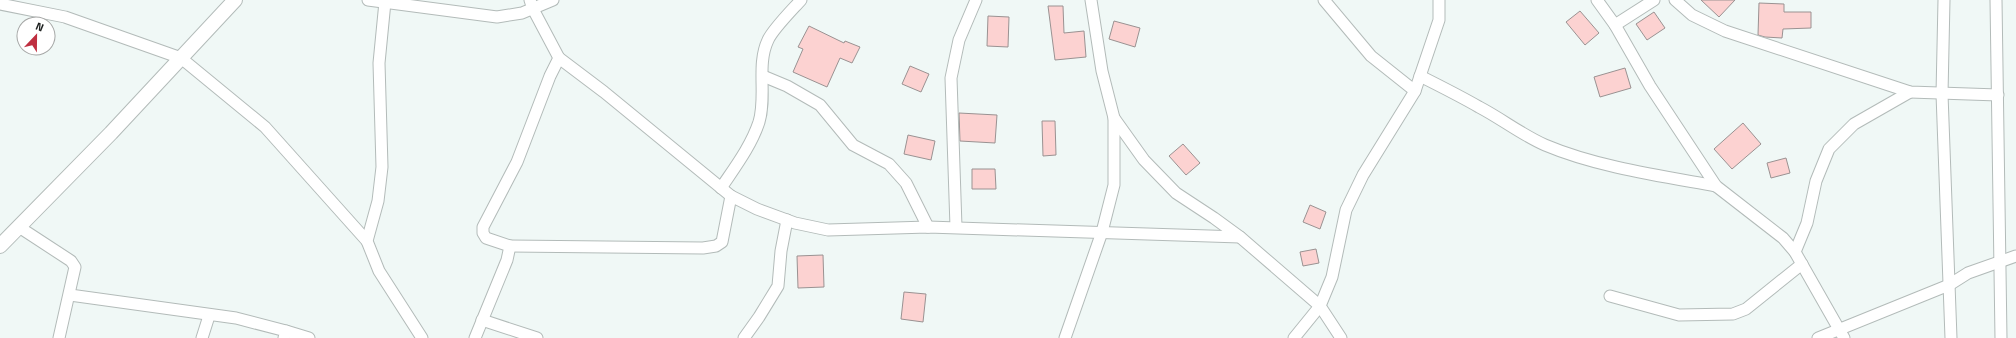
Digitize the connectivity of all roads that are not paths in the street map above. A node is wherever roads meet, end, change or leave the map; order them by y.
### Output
1 (235, 0) edge
2 (368, 0) edge
3 (553, 0) edge
4 (801, 0) edge
5 (976, 0) edge
6 (1091, 0) edge
7 (1324, 0) edge
8 (1439, 0) edge
9 (1597, 0) edge
10 (1654, 0) edge
11 (1675, 0) edge
12 (1944, 0) edge
13 (1996, 0) edge
14 (385, 2) junction
15 (0, 4) edge
16 (532, 4) edge
17 (1616, 25) junction
18 (181, 58) junction
19 (559, 58) junction
20 (763, 76) junction
21 (1420, 76) junction
22 (1415, 91) junction
23 (1910, 92) junction
24 (1942, 94) junction
25 (1998, 95) junction
26 (1114, 118) junction
27 (1716, 186) junction
28 (721, 188) junction
29 (731, 196) junction
30 (787, 220) junction
31 (19, 227) junction
32 (928, 227) junction
33 (956, 228) junction
34 (1102, 232) junction
35 (1240, 237) junction
36 (367, 241) junction
37 (0, 244) edge
38 (510, 246) junction
39 (1795, 252) junction
40 (2016, 256) edge
41 (2001, 261) junction
42 (1802, 264) junction
43 (1949, 285) junction
44 (70, 295) junction
45 (1610, 296) dead end
46 (1320, 306) junction
47 (209, 316) junction
48 (482, 320) junction
49 (1841, 333) edge
50 (285, 335) edge
51 (59, 338) edge
52 (202, 338) edge
53 (309, 338) edge
54 (422, 338) edge
55 (475, 338) edge
56 (537, 338) edge
57 (744, 338) edge
58 (1065, 338) edge
59 (1294, 338) edge
60 (1341, 338) edge
61 (1818, 338) edge
62 (1951, 338) edge
63 (2001, 338) edge

1 - 18 street
2 - 14 street
3 - 16 street
4 - 20 street
5 - 33 street
6 - 26 street
7 - 22 street
8 - 21 street
9 - 17 street
10 - 17 street
11 - 23 street
12 - 24 street
13 - 25 street
14 - 16 street
14 - 36 street
15 - 18 street
16 - 19 street
17 - 27 street
18 - 31 street
18 - 36 street
19 - 28 street
19 - 38 street
20 - 28 street
20 - 32 street
21 - 22 street
21 - 27 street
22 - 46 street
23 - 24 street
23 - 39 street
24 - 25 street
24 - 43 street
25 - 41 street
26 - 34 street
26 - 35 street
27 - 39 street
28 - 29 street
29 - 30 street
29 - 38 street
30 - 32 street
30 - 57 street
31 - 37 street
31 - 44 street
32 - 33 street
33 - 34 street
34 - 35 street
34 - 58 street
35 - 46 street
36 - 54 street
38 - 48 street
39 - 42 street
40 - 41 street
41 - 43 street
41 - 63 street
42 - 45 street
42 - 49 street
43 - 49 street
43 - 62 street
44 - 47 street
44 - 51 street
46 - 59 street
46 - 60 street
47 - 50 street
47 - 52 street
48 - 55 street
48 - 56 street
49 - 61 street
50 - 53 street

